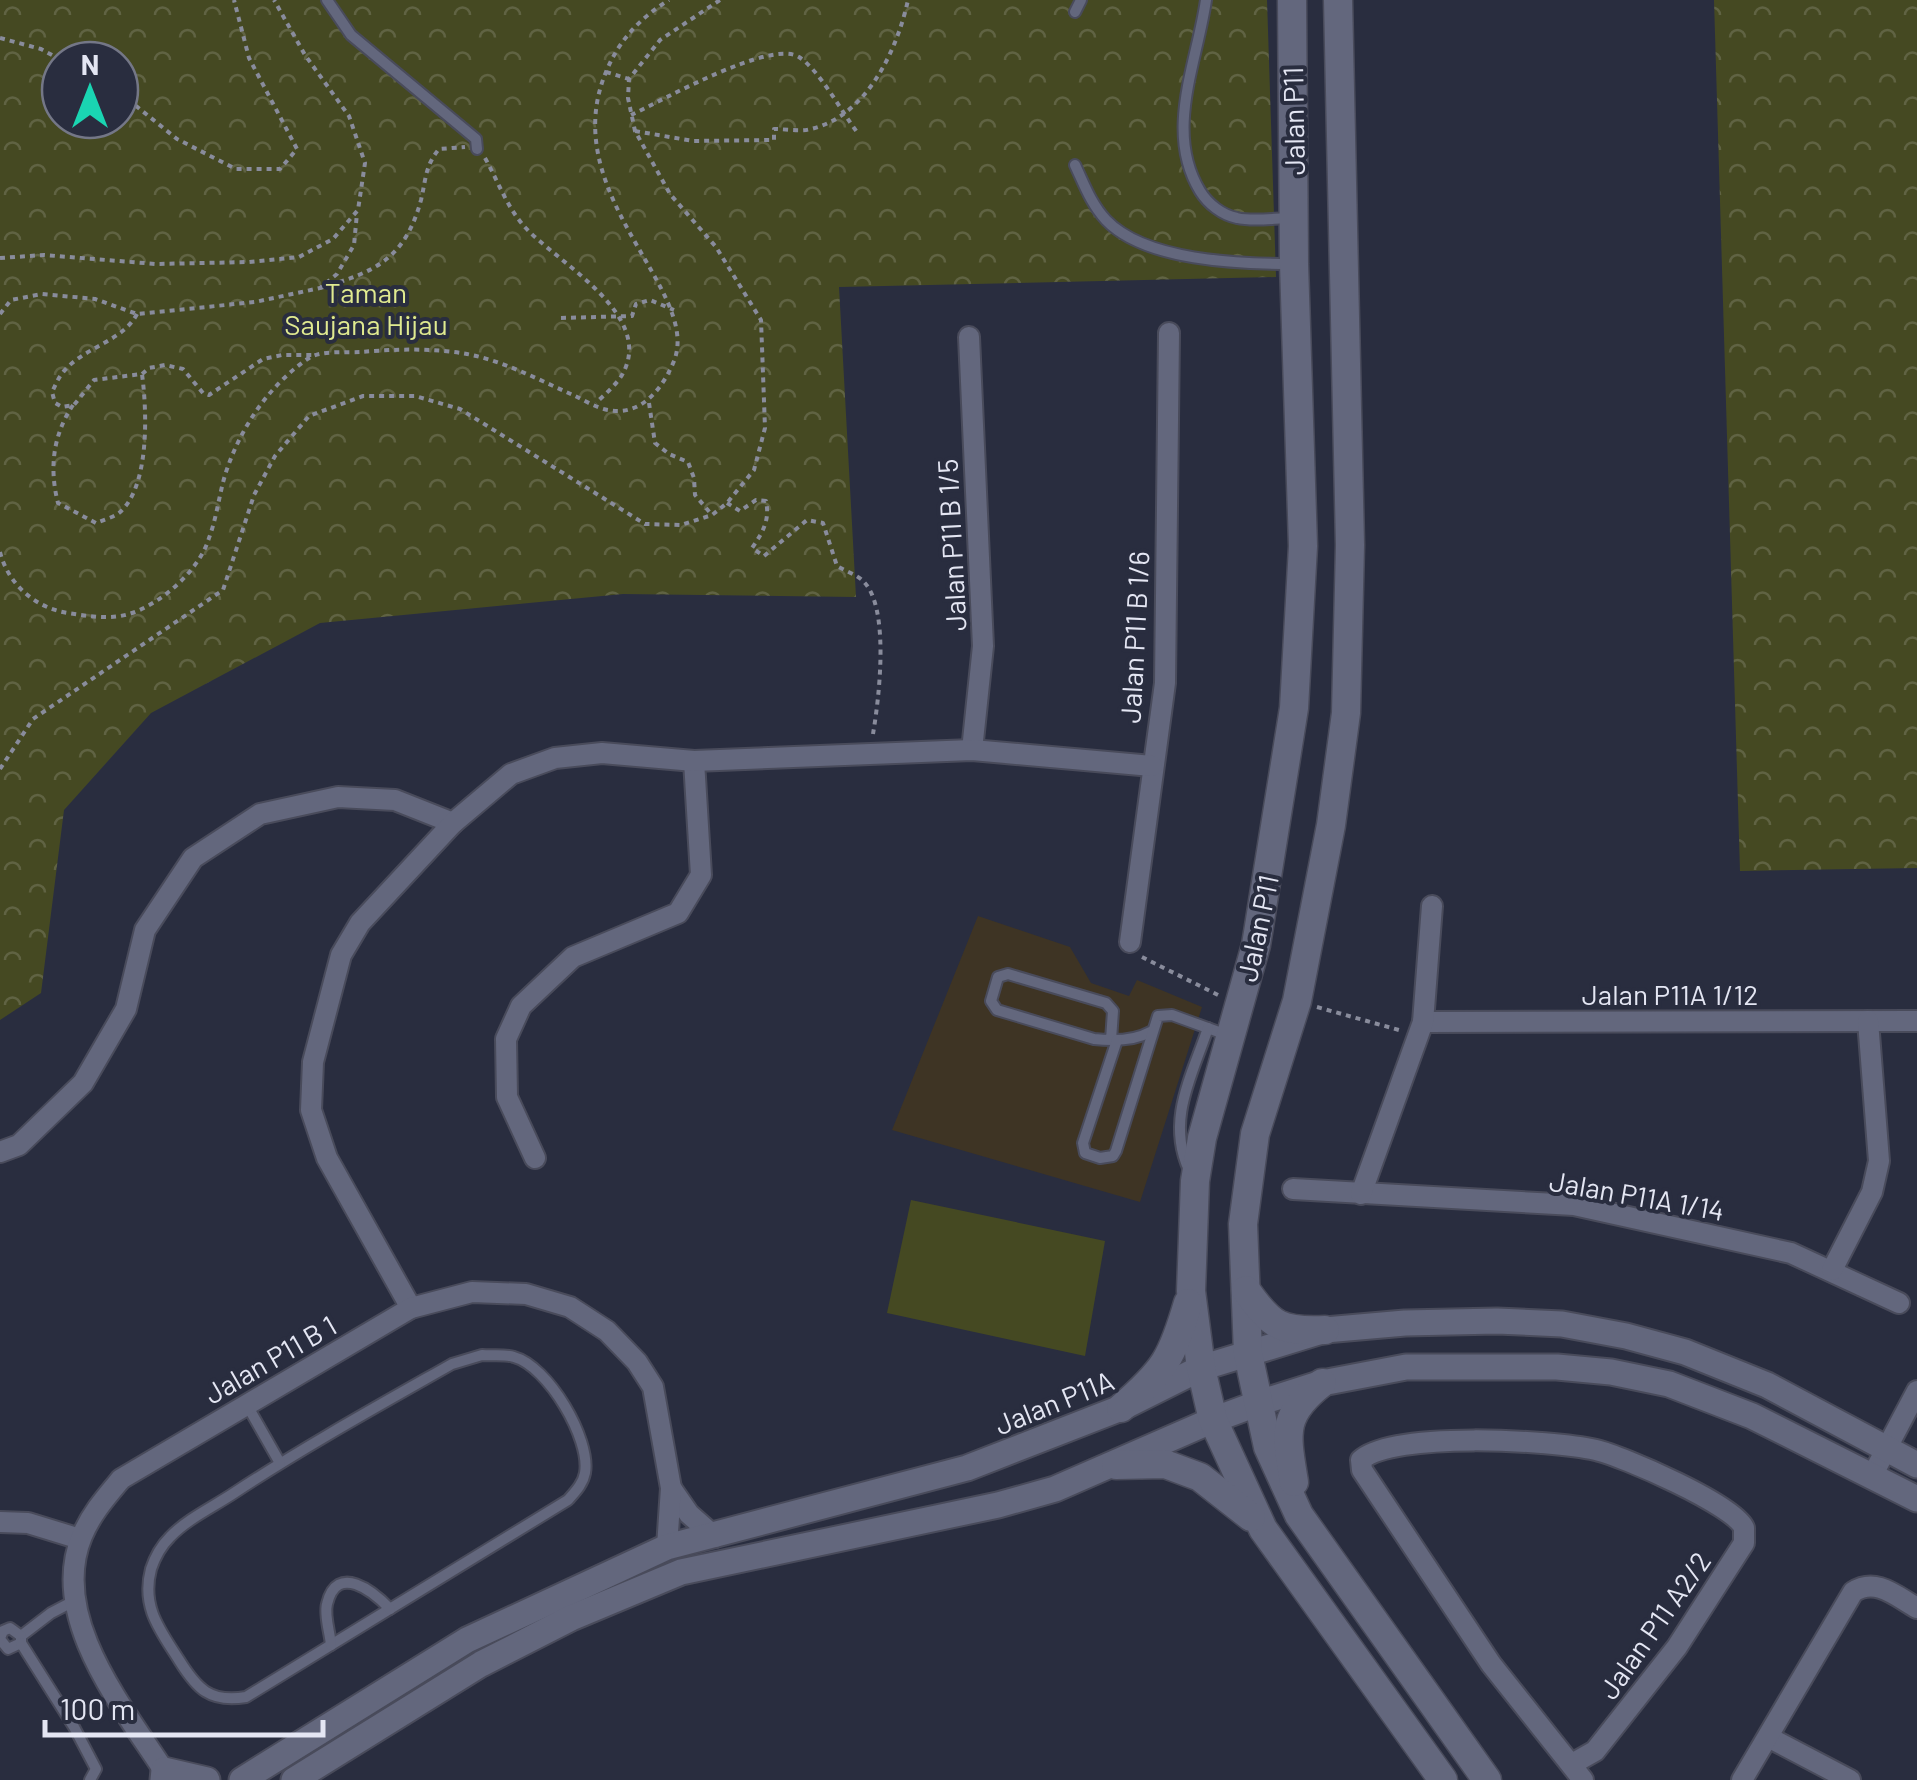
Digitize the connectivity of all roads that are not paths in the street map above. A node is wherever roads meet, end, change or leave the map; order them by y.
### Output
1 (327, 0) edge
2 (1080, 0) edge
3 (1206, 0) edge
4 (1292, 0) edge
5 (1338, 0) edge
6 (1075, 12) dead end
7 (477, 149) road end
8 (1075, 165) dead end
9 (1294, 218) junction
10 (1294, 264) junction
11 (1168, 333) dead end
12 (969, 337) dead end
13 (972, 750) junction
14 (694, 761) junction
15 (1152, 766) junction
16 (453, 823) junction
17 (1432, 906) dead end
18 (1130, 942) road end
19 (1917, 1020) edge
20 (1868, 1021) junction
21 (1421, 1028) junction
22 (1151, 1032) junction
23 (1220, 1032) junction
24 (1114, 1040) junction
25 (1143, 1059) junction
26 (0, 1152) edge
27 (535, 1158) dead end
28 (1293, 1190) dead end
29 (1360, 1194) junction
30 (1832, 1270) junction
31 (1246, 1290) junction
32 (1191, 1292) junction
33 (1899, 1303) dead end
34 (411, 1308) junction
35 (1325, 1330) junction
36 (1248, 1354) junction
37 (1201, 1368) junction
38 (1322, 1383) junction
39 (1917, 1391) edge
40 (1259, 1403) junction
41 (247, 1404) junction
42 (1122, 1408) junction
43 (1213, 1420) junction
44 (1886, 1448) junction
45 (280, 1463) junction
46 (1116, 1465) junction
47 (1917, 1465) edge
48 (1872, 1476) junction
49 (670, 1488) junction
50 (1917, 1500) edge
51 (1299, 1515) junction
52 (0, 1522) edge
53 (1263, 1529) junction
54 (714, 1537) junction
55 (80, 1538) junction
56 (667, 1546) junction
57 (74, 1600) junction
58 (1917, 1608) edge
59 (390, 1609) junction
60 (1, 1634) edge
61 (21, 1640) junction
62 (331, 1645) junction
63 (1768, 1737) junction
64 (1577, 1772) edge
65 (166, 1777) edge
66 (90, 1780) edge
67 (207, 1780) edge
68 (242, 1780) edge
69 (294, 1780) edge
70 (1443, 1780) edge
71 (1487, 1780) edge
72 (1742, 1780) edge
73 (1850, 1780) edge

1 - 7 lane
2 - 6 lane
3 - 9 lane
4 - 9 main road, Jalan P11
5 - 31 main road, Jalan P11
8 - 10 lane
9 - 10 main road, Jalan P11
10 - 23 main road, Jalan P11
11 - 15 street, Jalan P11 B 1/6
12 - 13 street, Jalan P11 B 1/5
13 - 14 street
13 - 15 street
14 - 16 street
14 - 27 street
15 - 18 street, Jalan P11 B 1/6
16 - 26 street
16 - 34 street
17 - 21 street
19 - 20 street, Jalan P11A 1/12
20 - 21 street, Jalan P11A 1/12
20 - 30 street
21 - 29 street
22 - 23 lane
22 - 24 lane
22 - 25 lane
23 - 32 main road, Jalan P11
24 - 24 lane
24 - 25 lane
24 - 25 lane
28 - 29 street, Jalan P11A 1/14
29 - 30 street, Jalan P11A 1/14
30 - 33 street, Jalan P11A 1/14
31 - 35 main road
31 - 36 main road, Jalan P11
32 - 37 main road, Jalan P11
32 - 42 main road
34 - 41 street, Jalan P11 B 1
34 - 49 street, Jalan P11 B 1
35 - 36 street, Jalan P11A
35 - 44 street, Jalan P11A
36 - 37 street, Jalan P11A
36 - 40 main road, Jalan P11
37 - 42 street, Jalan P11A
37 - 43 main road, Jalan P11
38 - 40 street
38 - 48 street
38 - 51 main road
39 - 44 street
40 - 43 street
40 - 51 main road, Jalan P11
41 - 45 lane
41 - 55 street, Jalan P11 B 1
42 - 54 street, Jalan P11A
43 - 46 street
43 - 53 main road, Jalan P11
44 - 47 street, Jalan P11A
44 - 48 street
45 - 59 lane
45 - 62 lane
46 - 53 main road
46 - 69 street
48 - 50 street
49 - 54 street
49 - 56 street, Jalan P11 B 1
51 - 71 main road, Jalan P11
52 - 55 street
53 - 70 main road, Jalan P11
54 - 56 street, Jalan P11A
55 - 57 street, Jalan P11 B 1
56 - 68 street, Jalan P11A
57 - 61 lane
57 - 65 street, Jalan P11 B 1
58 - 63 street
59 - 62 lane
59 - 62 lane
60 - 61 lane
60 - 61 lane
61 - 66 lane
63 - 72 street
63 - 73 street
64 - 64 street, Jalan P11 A2/2
65 - 67 street

